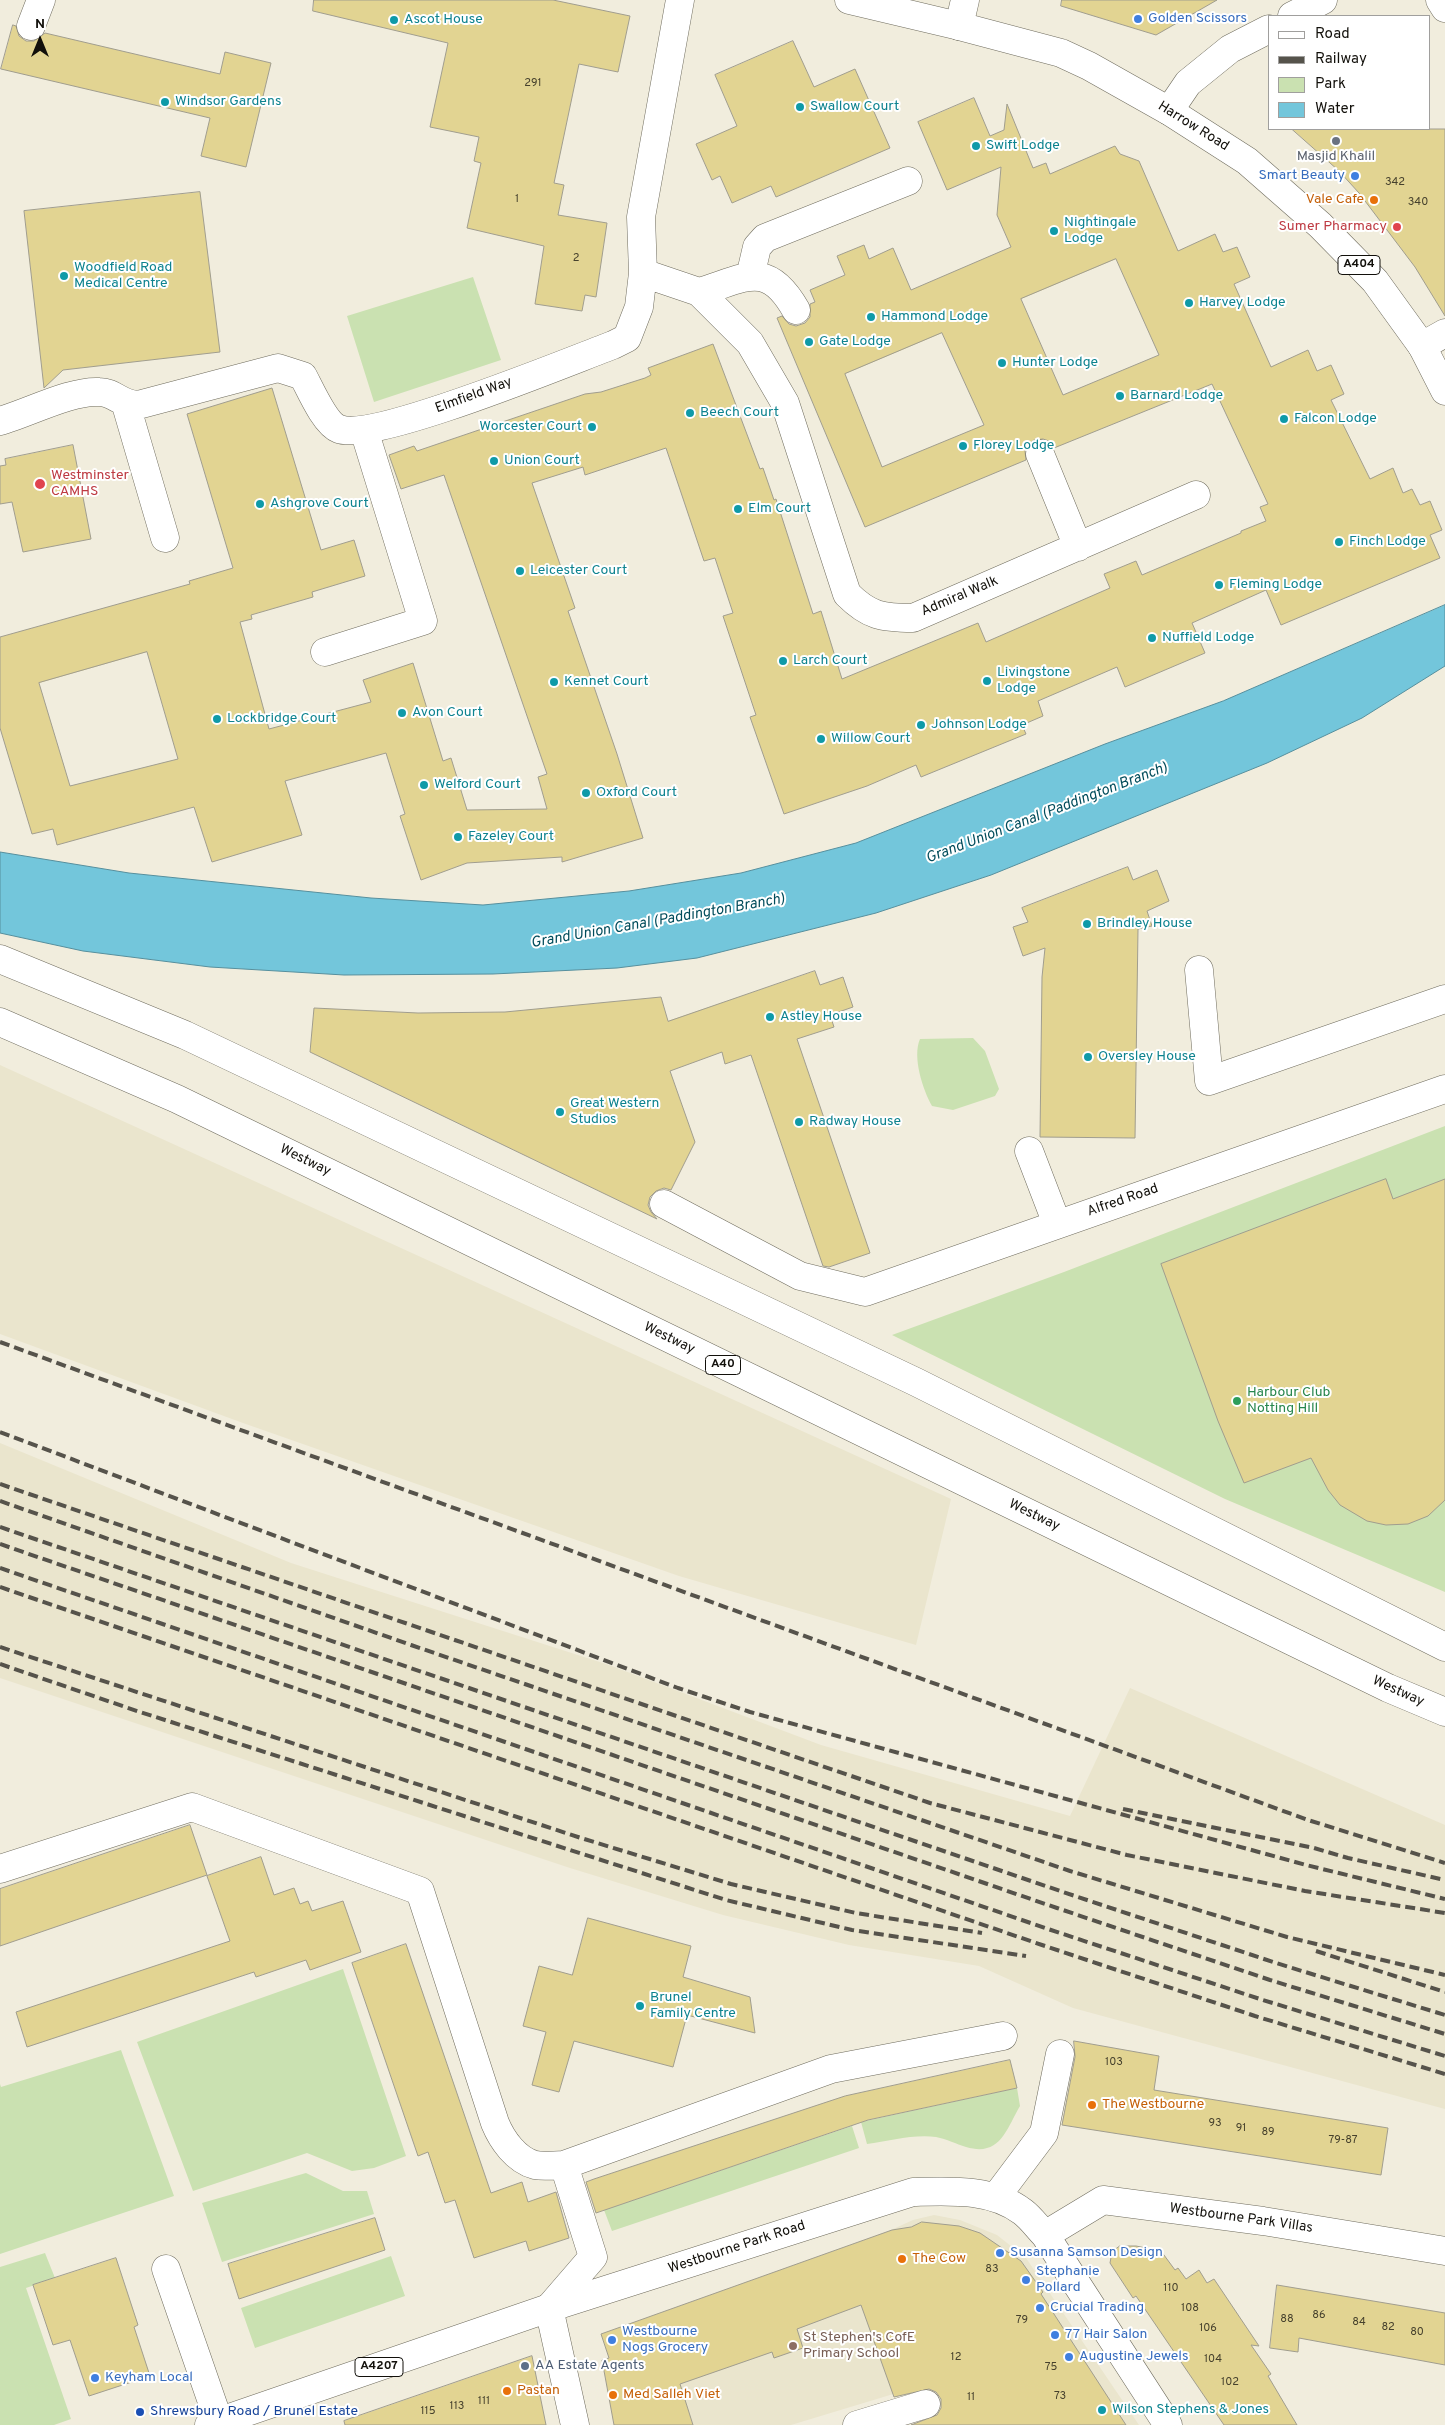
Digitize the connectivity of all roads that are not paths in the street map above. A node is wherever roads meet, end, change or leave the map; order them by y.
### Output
1 (41, 0) edge
2 (680, 0) edge
3 (849, 0) edge
4 (1323, 0) edge
5 (1440, 0) edge
6 (1445, 8) edge
7 (962, 13) edge
8 (1294, 15) edge
9 (31, 26) dead end
10 (1268, 30) edge
11 (1168, 111) junction
12 (908, 181) dead end
13 (643, 273) junction
14 (750, 277) junction
15 (699, 292) junction
16 (796, 310) dead end
17 (1445, 332) edge
18 (1422, 346) junction
19 (1445, 391) edge
20 (126, 405) junction
21 (7, 419) edge
22 (364, 430) junction
23 (1040, 454) dead end
24 (1196, 495) dead end
25 (165, 538) dead end
26 (1078, 547) junction
27 (326, 652) dead end
28 (0, 959) edge
29 (1199, 970) dead end
30 (1445, 999) edge
31 (0, 1022) edge
32 (1445, 1089) edge
33 (1029, 1151) dead end
34 (664, 1204) dead end
35 (1057, 1224) junction
36 (1445, 1647) edge
37 (1445, 1712) edge
38 (0, 1869) edge
39 (1003, 2036) dead end
40 (1060, 2054) dead end
41 (564, 2165) junction
42 (996, 2197) junction
43 (1045, 2235) junction
44 (1445, 2251) edge
45 (166, 2269) dead end
46 (549, 2308) junction
47 (926, 2404) dead end
48 (214, 2423) edge
49 (575, 2425) edge
50 (856, 2425) edge
51 (1168, 2425) edge

1 - 9 main road
2 - 13 main road, Elmfield Way
3 - 7 main road, Harrow Road / A404
4 - 8 main road
5 - 6 main road
7 - 11 main road, Harrow Road / A404
10 - 11 main road
11 - 18 main road, Harrow Road / A404
12 - 14 main road
13 - 15 main road, Admiral Walk
13 - 22 main road, Elmfield Way
14 - 15 main road
14 - 16 main road
15 - 26 main road, Admiral Walk
17 - 18 main road
18 - 19 main road, Harrow Road / A404
20 - 21 main road
20 - 22 main road, Elmfield Way
20 - 25 main road
22 - 27 main road
23 - 26 main road
24 - 26 main road, Admiral Walk
28 - 36 main road
29 - 30 main road
31 - 37 main road, Westway / A40
32 - 35 main road, Alfred Road
33 - 35 main road
34 - 35 main road, Alfred Road
38 - 41 main road
39 - 41 main road
40 - 42 main road
41 - 46 main road
42 - 43 main road, Westbourne Park Road
42 - 46 main road, Westbourne Park Road
43 - 44 main road, Westbourne Park Villas
43 - 51 main road, Westbourne Park Road
45 - 48 main road
46 - 48 main road, Westbourne Park Road / A4207
46 - 49 main road
47 - 50 main road

